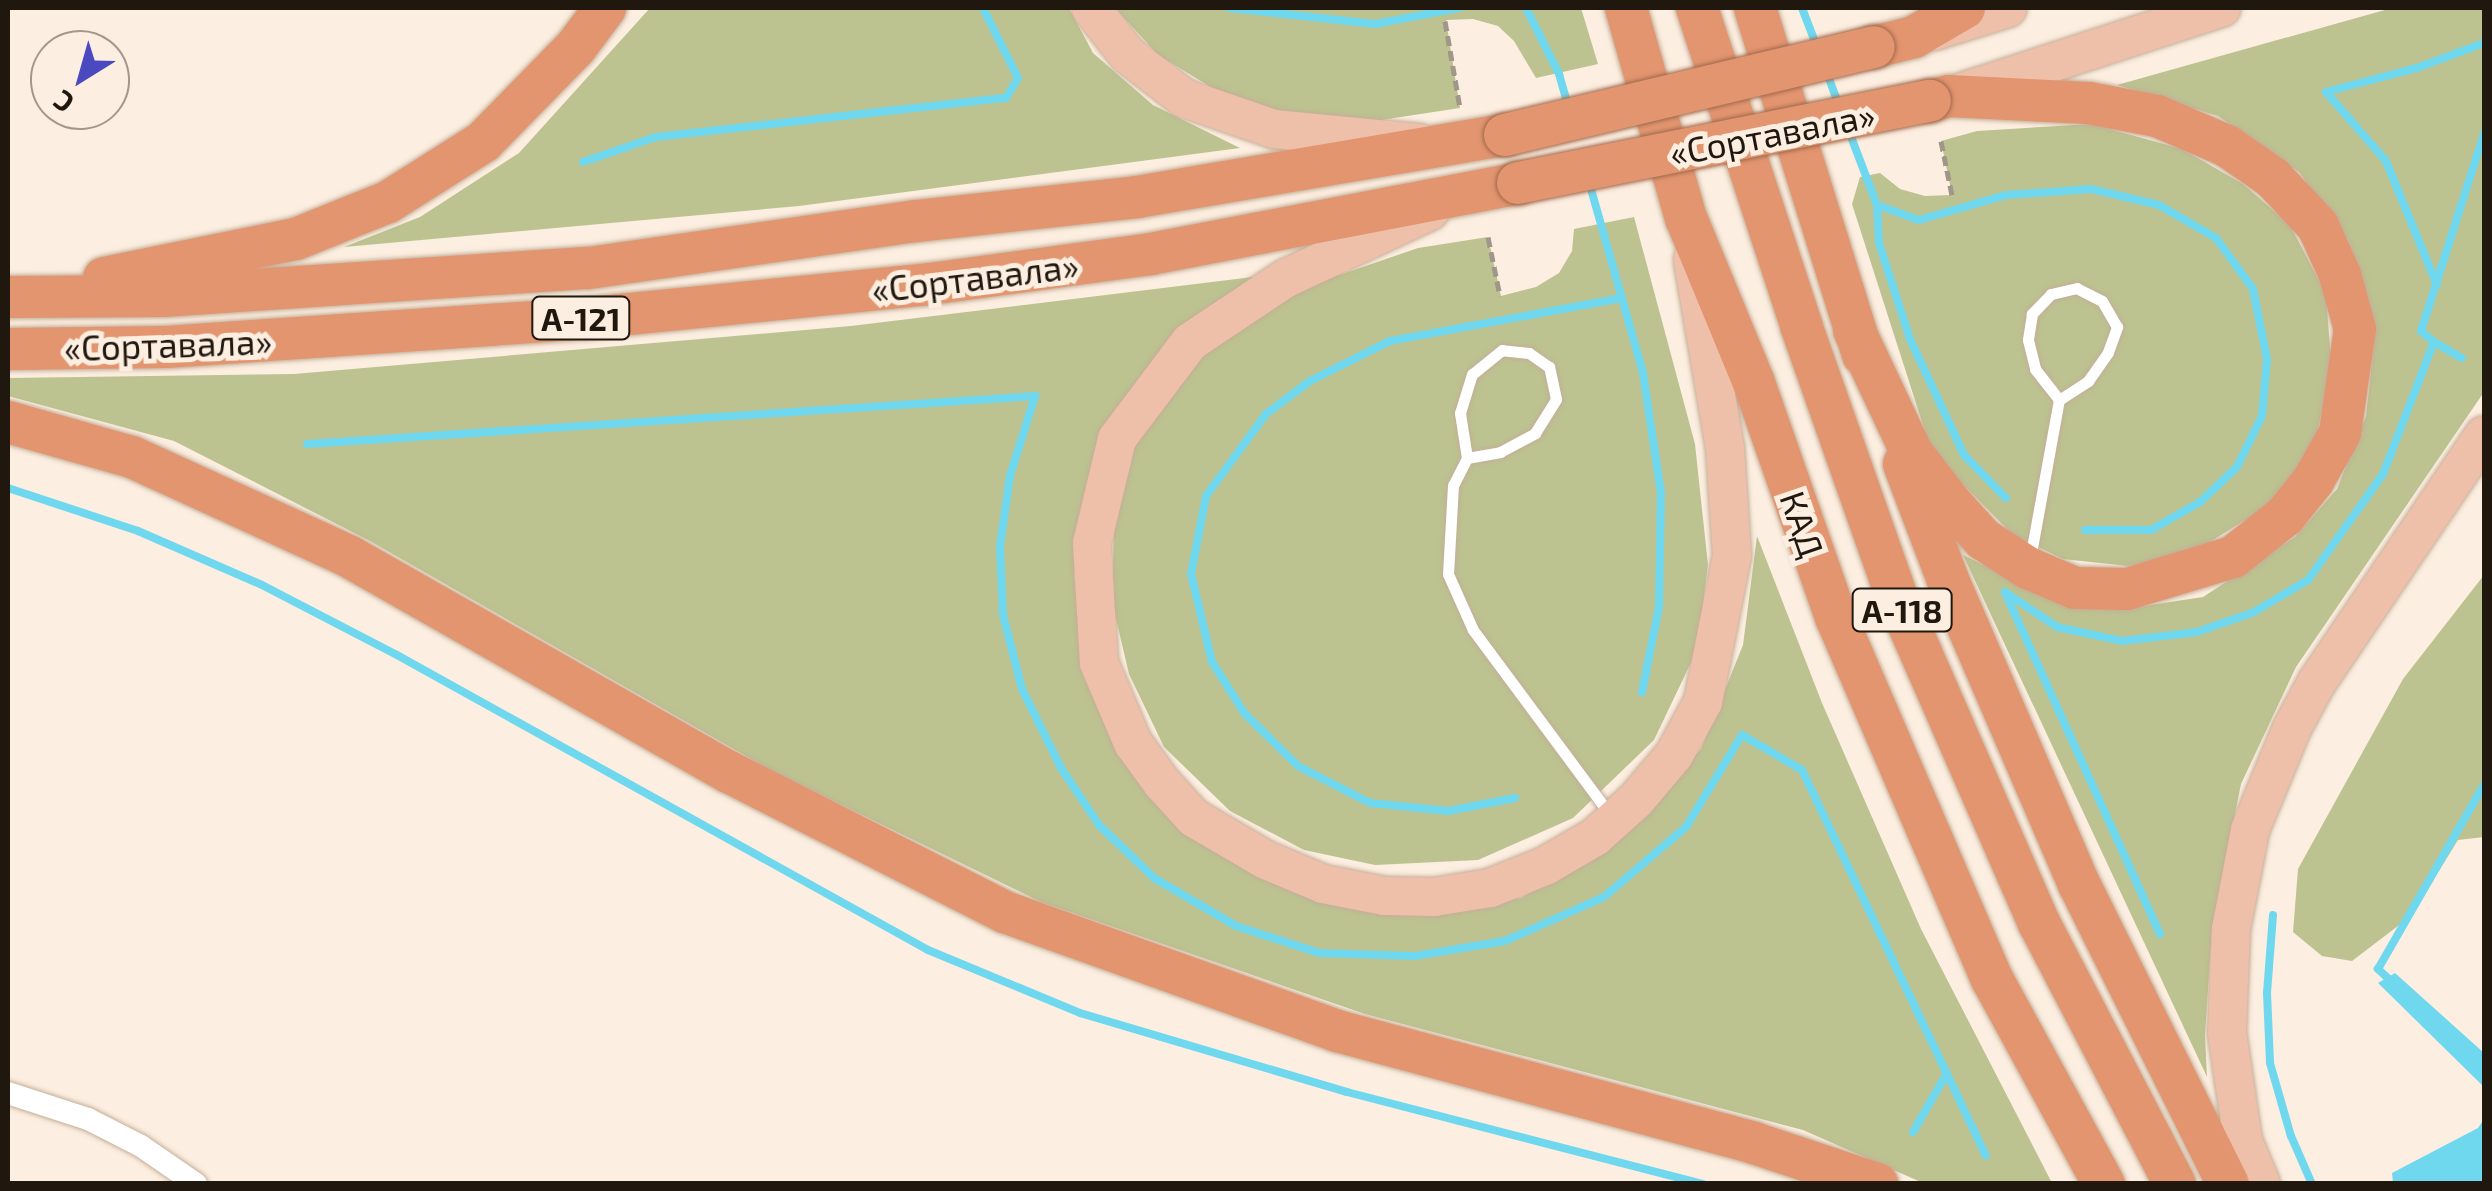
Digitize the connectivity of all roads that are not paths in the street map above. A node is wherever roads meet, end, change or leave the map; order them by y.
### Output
1 (605, 8) edge
2 (1091, 8) edge
3 (1626, 8) edge
4 (1698, 8) edge
5 (1756, 8) edge
6 (1964, 8) edge
7 (2008, 8) edge
8 (2221, 8) edge
9 (1894, 42) junction
10 (1939, 98) junction
11 (1456, 128) junction
12 (1498, 187) junction
13 (1686, 218) junction
14 (20, 297) edge
15 (1854, 330) junction
16 (8, 350) edge
17 (2060, 400) junction
18 (8, 422) edge
19 (2484, 436) edge
20 (1466, 458) junction
21 (2028, 568) junction
22 (1614, 820) junction
23 (8, 1093) edge
24 (196, 1184) edge
25 (1876, 1184) edge
26 (2104, 1184) edge
27 (2174, 1184) edge
28 (2228, 1184) edge
29 (2261, 1184) edge

1 - 14 highway
2 - 11 main road
3 - 13 highway, КАД / А-118
4 - 27 highway, КАД / А-118
5 - 15 highway
6 - 9 highway, «Сортавала»
7 - 9 main road
8 - 10 main road
9 - 11 highway, «Сортавала» / А-121, bridge
10 - 12 highway, «Сортавала», bridge
10 - 21 highway, «Сортавала»
11 - 14 highway, «Сортавала» / А-121
12 - 16 highway, «Сортавала» / А-121
12 - 22 main road
13 - 22 main road
13 - 26 highway, КАД / А-118
15 - 21 highway, «Сортавала»
15 - 28 highway
17 - 17 lane
17 - 21 lane
18 - 25 highway
19 - 29 main road
20 - 20 lane
20 - 22 lane
23 - 24 street

